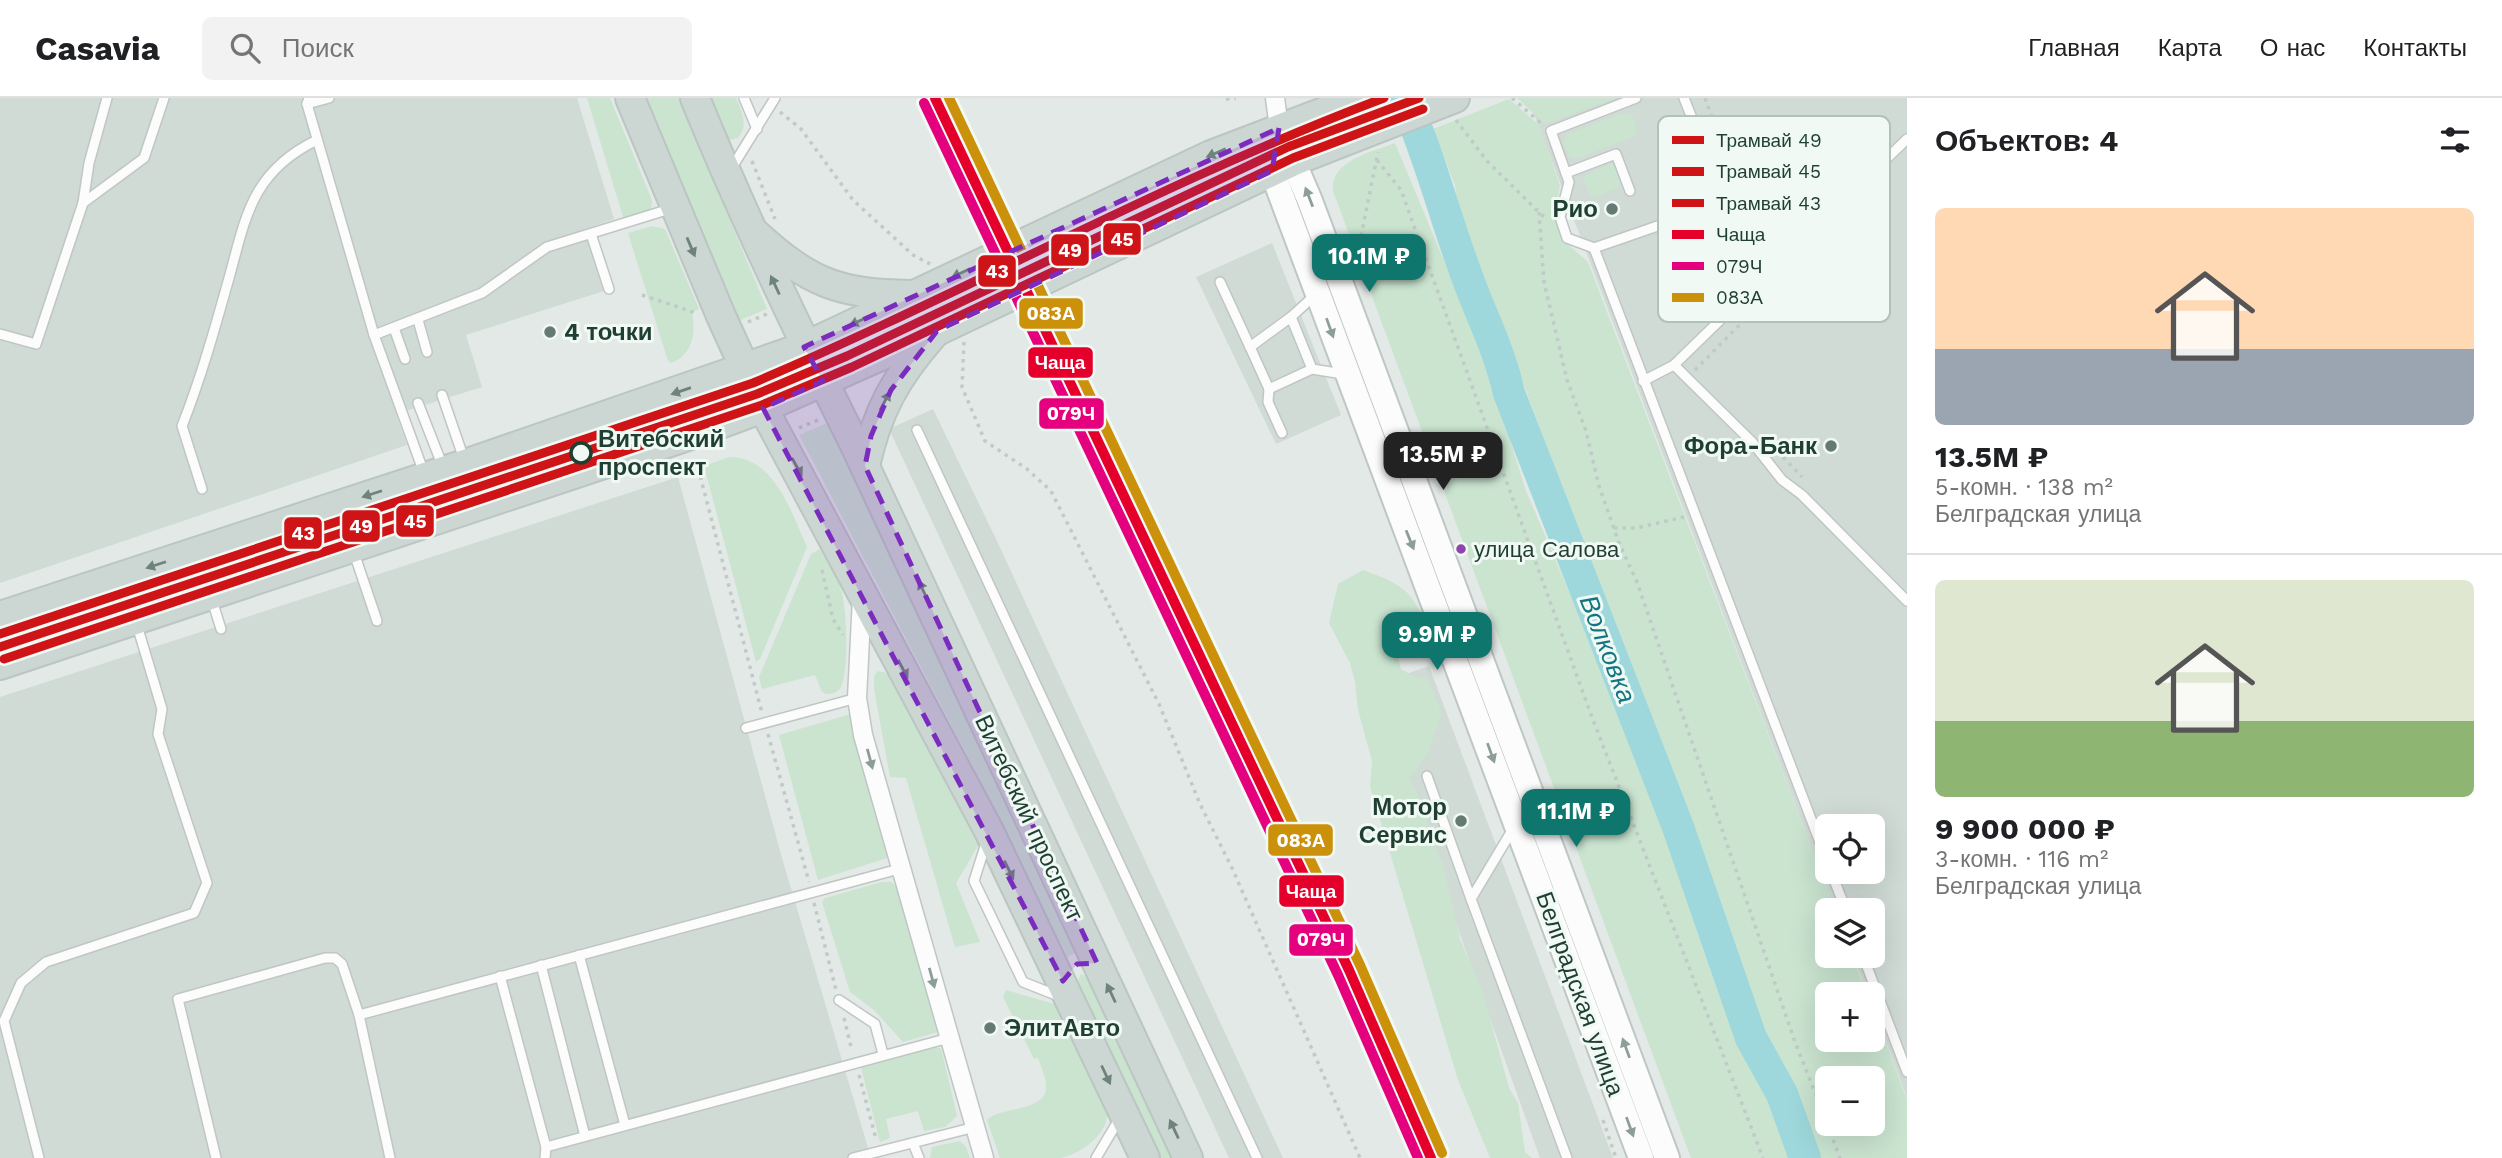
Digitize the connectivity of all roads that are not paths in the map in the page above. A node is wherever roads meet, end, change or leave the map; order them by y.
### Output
1 (107, 98) edge
2 (164, 98) edge
3 (329, 98) edge
4 (630, 98) edge
5 (695, 98) edge
6 (744, 98) edge
7 (1275, 98) edge
8 (1360, 98) edge
9 (1636, 98) edge
10 (1684, 98) edge
11 (308, 101) edge
12 (774, 103) edge
13 (1451, 105) edge
14 (1691, 116) edge
15 (1279, 128) junction
16 (757, 129) junction
17 (1907, 139) edge
18 (317, 140) junction
19 (1890, 155) edge
20 (1283, 166) junction
21 (1566, 173) junction
22 (727, 176) junction
23 (1630, 191) dead end
24 (83, 203) junction
25 (674, 208) junction
26 (748, 226) junction
27 (1658, 226) edge
28 (592, 234) junction
29 (1594, 248) junction
30 (1220, 282) dead end
31 (609, 289) dead end
32 (1317, 292) junction
33 (914, 295) junction
34 (1291, 317) junction
35 (418, 320) junction
36 (1718, 322) edge
37 (394, 328) junction
38 (951, 331) junction
39 (0, 334) edge
40 (374, 335) junction
41 (804, 347) junction
42 (1250, 347) junction
43 (427, 352) dead end
44 (405, 359) dead end
45 (1674, 365) junction
46 (745, 368) junction
47 (1312, 369) junction
48 (1347, 376) junction
49 (823, 381) junction
50 (1643, 381) junction
51 (1269, 389) junction
52 (442, 396) dead end
53 (418, 403) dead end
54 (763, 408) junction
55 (917, 430) dead end
56 (1282, 433) dead end
57 (865, 466) junction
58 (445, 470) junction
59 (202, 489) dead end
60 (352, 548) junction
61 (862, 594) junction
62 (210, 596) junction
63 (1907, 601) edge
64 (0, 616) edge
65 (136, 620) junction
66 (377, 621) dead end
67 (221, 629) dead end
68 (1450, 643) junction
69 (1416, 652) dead end
70 (0, 665) edge
71 (857, 698) junction
72 (746, 728) dead end
73 (1427, 776) dead end
74 (1517, 822) junction
75 (1815, 830) edge
76 (899, 869) junction
77 (1471, 898) junction
78 (579, 955) junction
79 (1097, 963) junction
80 (541, 965) junction
81 (1868, 968) edge
82 (500, 976) junction
83 (1067, 991) junction
84 (839, 1000) road end
85 (359, 1015) junction
86 (949, 1038) junction
87 (883, 1054) junction
88 (1907, 1072) edge
89 (1124, 1112) junction
90 (625, 1125) junction
91 (975, 1127) junction
92 (585, 1136) junction
93 (914, 1143) junction
94 (546, 1147) junction
95 (39, 1158) edge
96 (216, 1158) edge
97 (390, 1158) edge
98 (545, 1158) edge
99 (853, 1158) edge
100 (919, 1158) edge
101 (984, 1158) edge
102 (1096, 1158) edge
103 (1145, 1158) edge
104 (1188, 1158) edge
105 (1257, 1158) edge
106 (1567, 1158) edge
107 (1641, 1158) edge
108 (1667, 1158) edge

1 - 24 lane
2 - 24 lane
3 - 11 lane
4 - 25 main road, Витебский проспект
5 - 22 main road, Витебский проспект
6 - 16 lane
7 - 15 street
8 - 15 main road
9 - 21 lane
10 - 14 lane
11 - 18 lane
12 - 16 lane
13 - 20 main road
15 - 20 street, Белградская улица
15 -> 33 main road
16 - 22 lane
17 - 19 lane
18 - 40 lane
18 - 59 lane
20 - 32 street, Белградская улица
20 - 38 main road
108 -> 20 street, Белградская улица
21 - 23 lane
21 - 29 lane
22 - 26 main road, Витебский проспект
24 - 39 lane
25 - 28 lane
25 -> 46 main road, Витебский проспект
26 - 33 main road
41 -> 26 main road, Витебский проспект
27 - 29 lane
28 - 31 lane
28 - 35 lane
29 - 50 lane
30 - 42 lane
32 - 34 lane
32 -> 48 street, Белградская улица
33 -> 41 main road
34 - 42 lane
34 - 47 lane
35 - 37 lane
35 - 43 lane
36 - 45 lane
37 - 40 lane
37 - 44 lane
38 - 49 main road
57 -> 38 main road
40 - 58 lane
41 - 46 main road
41 - 49 main road, Витебский проспект
42 - 51 lane
45 - 50 lane
45 - 63 lane
46 - 54 main road, Витебский проспект
46 -> 58 main road
47 - 48 lane
47 - 51 lane
48 -> 68 street, Белградская улица
49 - 54 main road
49 - 57 main road, Витебский проспект
50 - 75 lane
51 - 56 lane
52 - 58 lane
53 - 58 lane
54 - 60 main road
54 -> 61 main road, Витебский проспект
55 - 105 lane
79 -> 57 main road, Витебский проспект
58 -> 64 main road
60 - 62 main road
60 - 66 lane
61 - 71 street
61 -> 83 main road, Витебский проспект
62 - 65 main road
62 - 67 lane
65 - 70 main road
65 - 95 lane
68 - 69 lane
68 -> 74 street, Белградская улица
71 - 72 lane
71 -> 76 street
73 - 77 lane
74 - 77 lane
74 -> 107 street, Белградская улица
76 - 78 lane
76 -> 86 street
77 - 106 lane
78 - 80 lane
78 - 90 lane
79 - 83 main road
104 -> 79 main road, Витебский проспект
80 - 82 lane
80 - 92 lane
81 - 88 lane
82 - 85 lane
82 - 94 lane
83 -> 89 main road, Витебский проспект
84 - 87 lane
85 - 96 lane
85 - 97 lane
86 - 87 lane
86 - 91 street
87 - 90 lane
89 - 102 lane
89 - 103 main road, Витебский проспект
90 - 92 lane
91 - 93 lane
91 - 101 street
92 - 94 lane
93 - 99 lane
93 - 100 lane
94 - 98 lane

